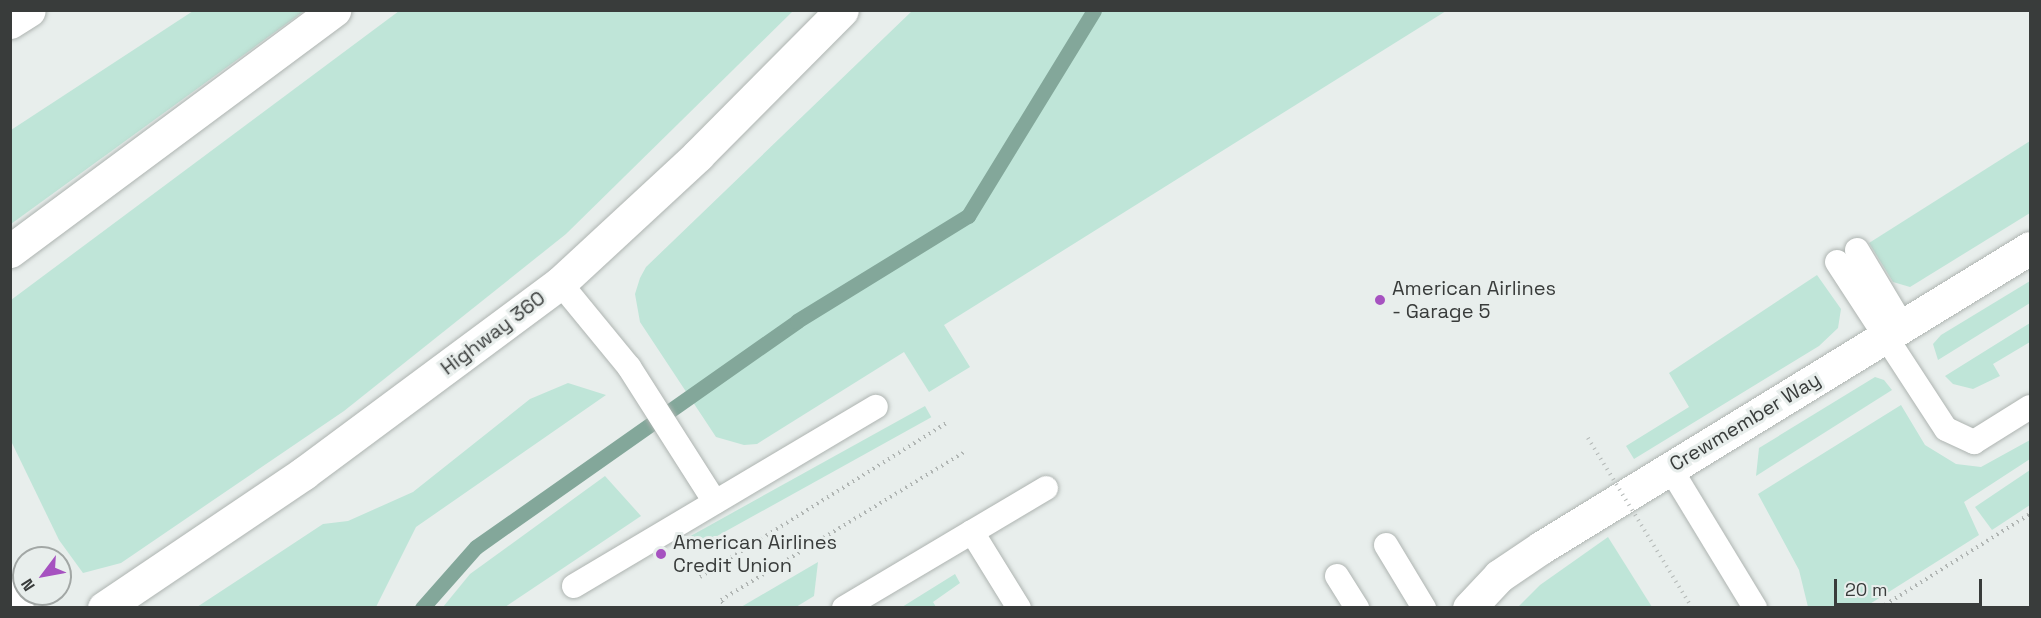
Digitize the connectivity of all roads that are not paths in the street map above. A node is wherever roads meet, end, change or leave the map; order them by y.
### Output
1 (29, 10) edge
2 (334, 10) edge
3 (842, 10) edge
4 (10, 22) edge
5 (2031, 248) edge
6 (1857, 250) dead end
7 (10, 251) edge
8 (1837, 262) dead end
9 (560, 283) junction
10 (1894, 332) junction
11 (876, 407) dead end
12 (2031, 407) edge
13 (1670, 468) junction
14 (1046, 488) dead end
15 (715, 502) junction
16 (972, 531) junction
17 (1386, 545) dead end
18 (1337, 576) dead end
19 (574, 586) dead end
20 (10, 595) edge
21 (17, 608) edge
22 (104, 608) edge
23 (844, 608) edge
24 (1019, 608) edge
25 (1357, 608) edge
26 (1424, 608) edge
27 (1468, 608) edge
28 (1755, 608) edge

1 - 4 main road
2 - 7 main road
3 - 9 main road, Highway 360
5 - 10 main road, Crewmember Way
6 - 10 lane
8 - 10 lane
9 - 15 lane
9 - 22 main road, Highway 360
10 - 12 lane
10 - 13 main road, Crewmember Way
11 - 15 lane
13 - 27 main road, Crewmember Way
13 - 28 lane
14 - 16 lane
15 - 19 lane
16 - 23 lane
16 - 24 lane
17 - 26 lane
18 - 25 lane
20 - 21 main road

